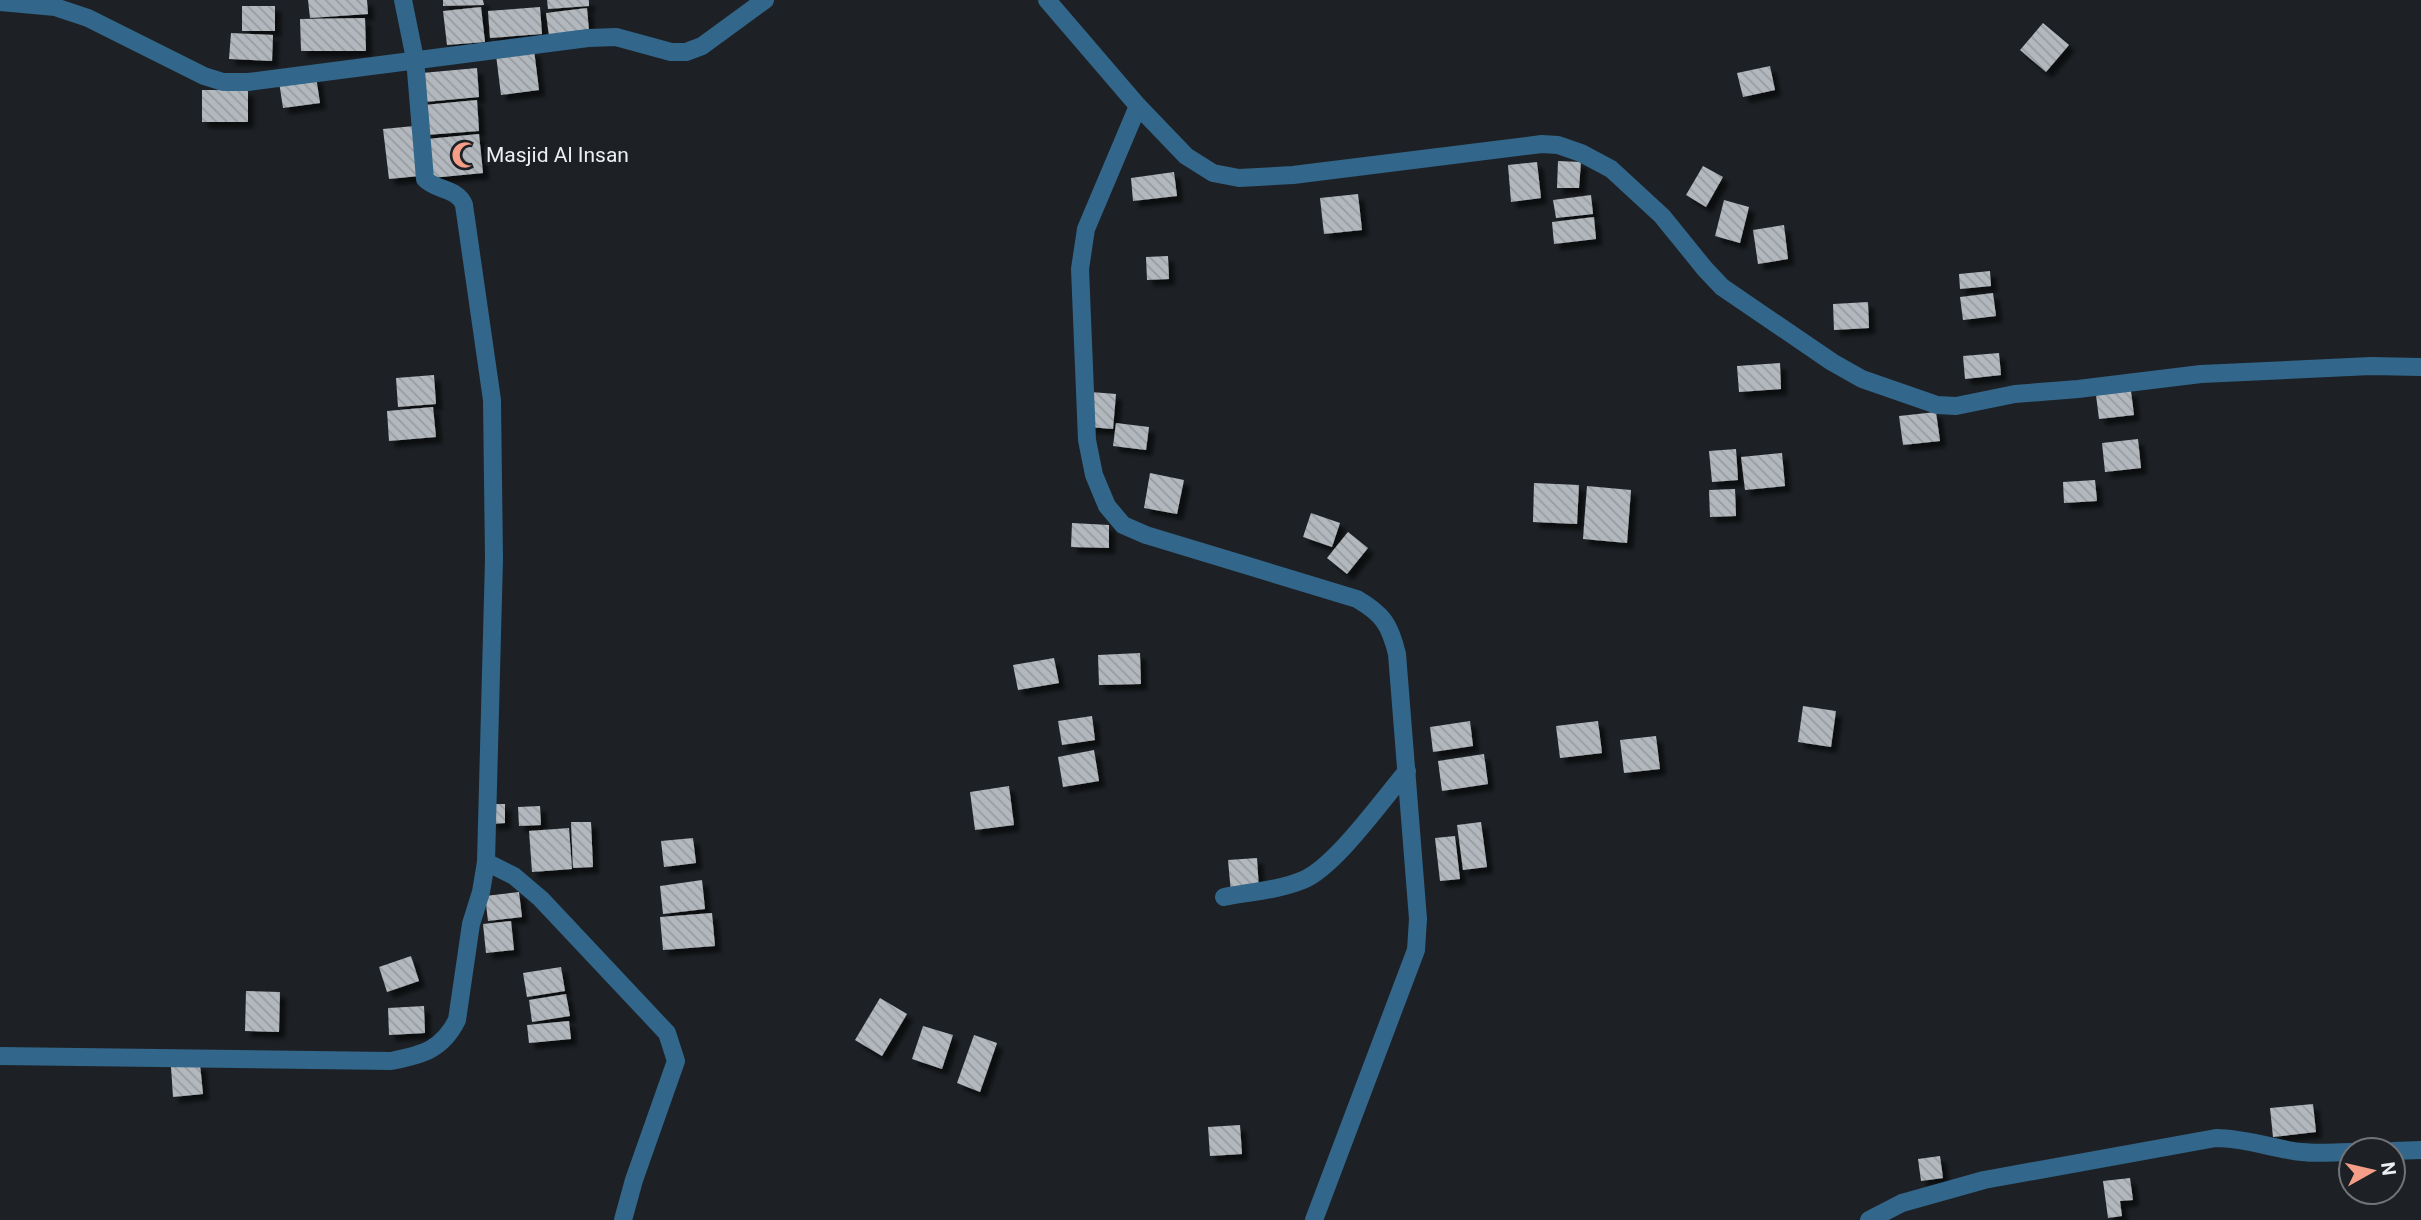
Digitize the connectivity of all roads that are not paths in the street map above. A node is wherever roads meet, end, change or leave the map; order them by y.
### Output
1 (403, 0) edge
2 (765, 0) edge
3 (1047, 0) edge
4 (0, 2) edge
5 (415, 60) junction
6 (1138, 106) junction
7 (2421, 367) edge
8 (1406, 771) junction
9 (486, 862) junction
10 (1224, 897) dead end
11 (0, 1056) edge
12 (2337, 1152) edge
13 (623, 1220) edge
14 (1314, 1220) edge
15 (1869, 1220) edge

1 - 5 street
2 - 5 street
3 - 6 street
4 - 5 street
5 - 9 street
6 - 7 street
6 - 8 street
8 - 10 street
8 - 14 street
9 - 11 street
9 - 13 street
12 - 15 street

